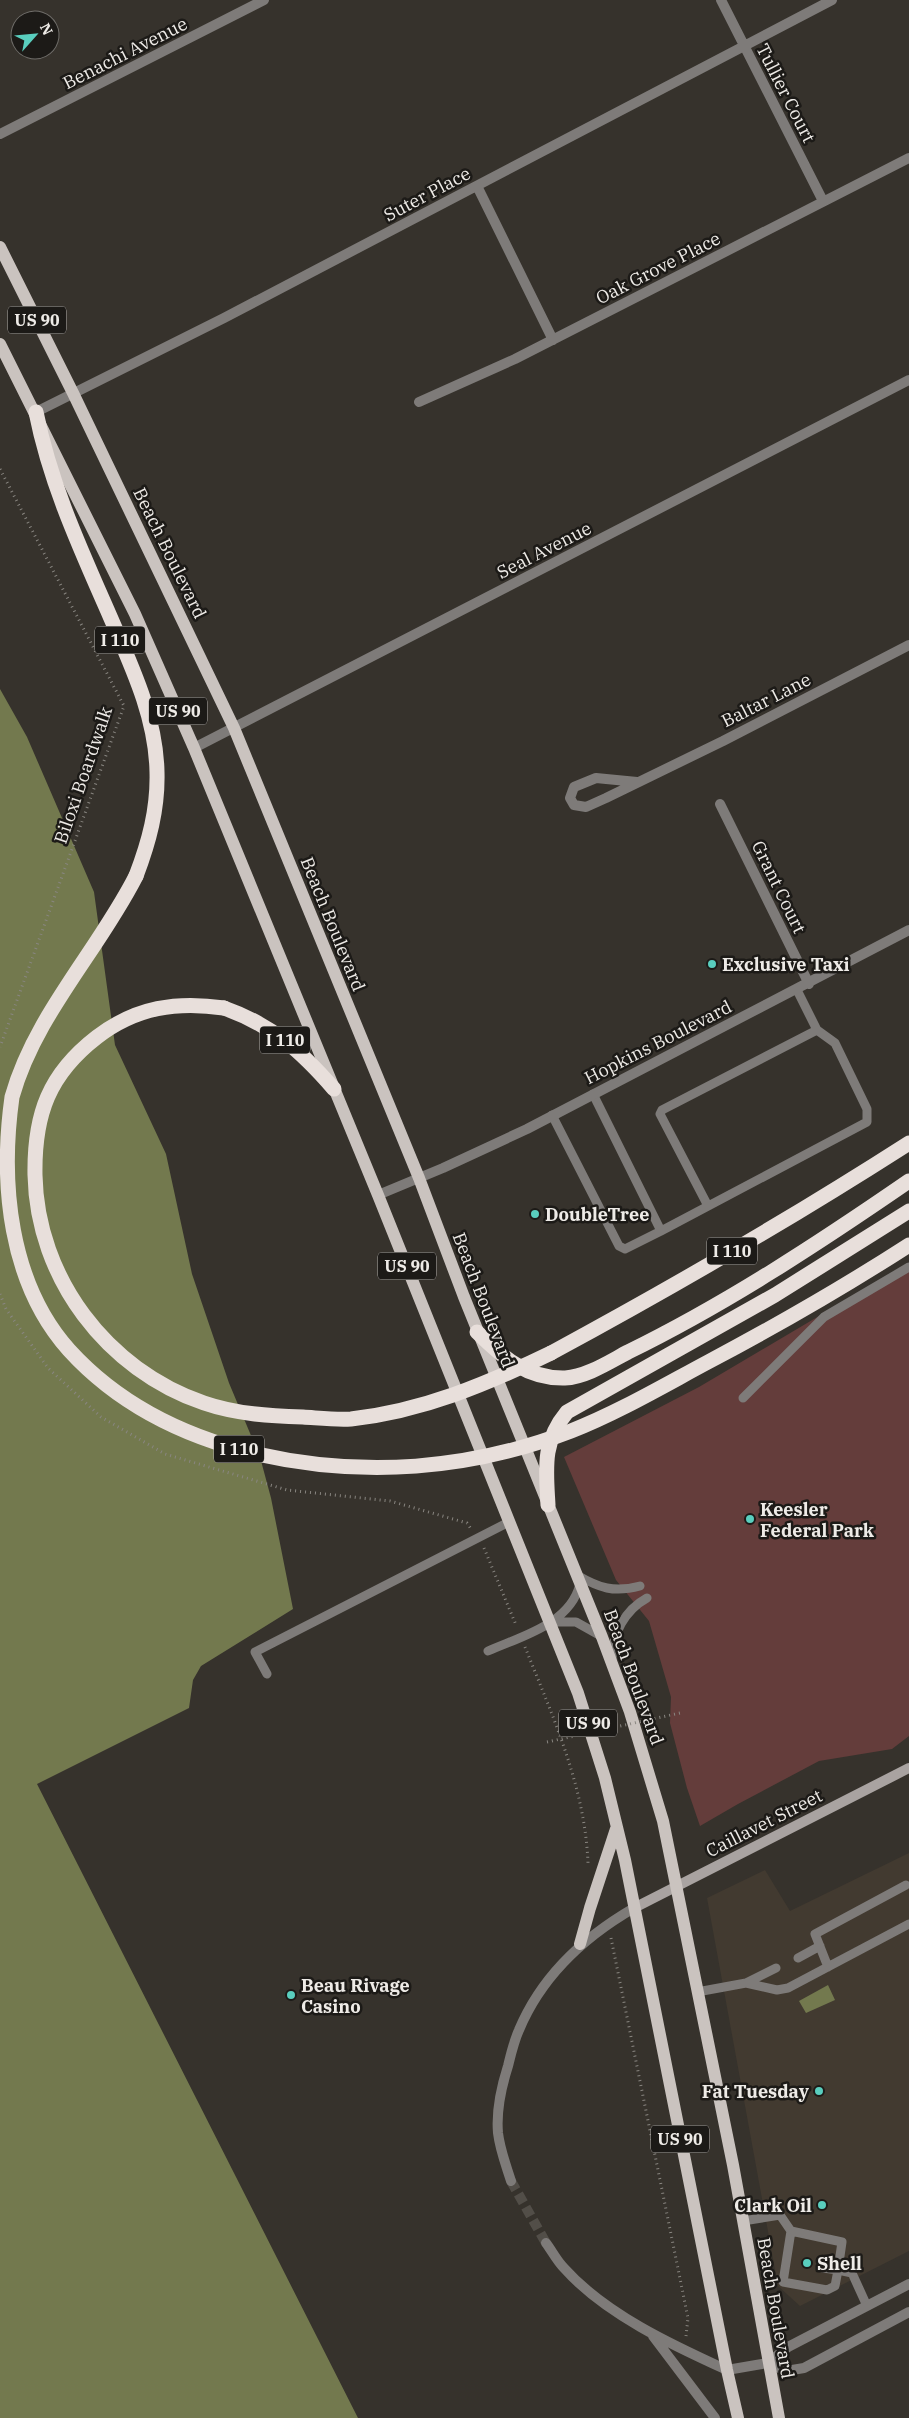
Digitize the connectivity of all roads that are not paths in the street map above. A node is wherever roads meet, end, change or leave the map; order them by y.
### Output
1 (264, 0) edge
2 (721, 0) edge
3 (832, 0) edge
4 (744, 47) junction
5 (0, 134) edge
6 (909, 158) edge
7 (477, 186) junction
8 (823, 201) junction
9 (0, 247) edge
10 (552, 340) junction
11 (0, 344) edge
12 (909, 380) edge
13 (73, 393) junction
14 (419, 402) dead end
15 (36, 412) junction
16 (909, 645) edge
17 (234, 728) junction
18 (194, 748) junction
19 (637, 782) junction
20 (720, 804) dead end
21 (909, 930) edge
22 (809, 984) junction
23 (797, 990) junction
24 (818, 1030) junction
25 (334, 1089) junction
26 (593, 1094) junction
27 (552, 1116) junction
28 (909, 1143) edge
29 (419, 1178) junction
30 (909, 1181) edge
31 (378, 1194) junction
32 (708, 1206) junction
33 (909, 1211) edge
34 (661, 1231) junction
35 (909, 1245) edge
36 (909, 1267) edge
37 (477, 1332) junction
38 (742, 1398) dead end
39 (548, 1506) junction
40 (509, 1522) junction
41 (578, 1579) junction
42 (640, 1586) dead end
43 (647, 1598) dead end
44 (550, 1623) junction
45 (602, 1637) junction
46 (488, 1651) dead end
47 (611, 1661) junction
48 (267, 1674) dead end
49 (909, 1768) edge
50 (617, 1827) junction
51 (675, 1886) junction
52 (908, 1886) edge
53 (634, 1908) junction
54 (909, 1924) edge
55 (580, 1944) junction
56 (820, 1946) junction
57 (798, 1958) dead end
58 (828, 1967) junction
59 (776, 1968) dead end
60 (746, 1983) junction
61 (697, 1992) junction
62 (511, 2181) tunnel mouth
63 (742, 2221) junction
64 (791, 2232) junction
65 (546, 2243) tunnel mouth
66 (823, 2268) dead end
67 (838, 2270) junction
68 (909, 2284) edge
69 (867, 2306) junction
70 (909, 2312) edge
71 (651, 2333) junction
72 (768, 2363) junction
73 (727, 2370) junction
74 (715, 2418) edge
75 (738, 2418) edge
76 (779, 2418) edge

1 - 5 street, Benachi Avenue
2 - 4 street, Tullier Court
3 - 4 street, Suter Place
4 - 7 street, Suter Place
4 - 8 street, Tullier Court
6 - 8 street, Oak Grove Place
7 - 10 street
7 - 13 street, Suter Place
8 - 10 street, Oak Grove Place
9 - 13 main road, Beach Boulevard / US 90
10 - 14 street, Oak Grove Place
11 - 15 main road, US 90
12 - 17 street, Seal Avenue
13 - 15 street, Suter Place
13 - 17 main road, Beach Boulevard / US 90
15 - 18 main road, US 90
15 - 35 highway, I 110, bridge
16 - 19 street, Baltar Lane
17 - 18 street, Seal Avenue
17 - 29 main road, Beach Boulevard / US 90
18 - 25 main road, US 90
19 - 19 street, Baltar Lane
20 - 22 street, Grant Court
21 - 22 street, Hopkins Boulevard
22 - 23 street, Hopkins Boulevard
23 - 24 lane
23 - 26 street, Hopkins Boulevard
24 - 32 lane
24 - 32 lane
25 - 28 highway, I 110, bridge
25 - 31 main road, US 90
26 - 27 street, Hopkins Boulevard
26 - 34 lane
27 - 29 street, Hopkins Boulevard
27 - 34 lane
29 - 31 street, Hopkins Boulevard
29 - 37 main road, Beach Boulevard / US 90
30 - 37 highway
31 - 40 main road, US 90
32 - 34 lane
33 - 39 highway
36 - 38 lane
37 - 39 main road, Beach Boulevard / US 90
39 - 41 main road, Beach Boulevard / US 90
40 - 44 main road, US 90
40 - 48 lane
41 - 42 lane
41 - 44 lane
41 - 45 main road, Beach Boulevard / US 90
43 - 47 lane
44 - 45 lane
44 - 46 lane
44 - 50 main road, US 90
45 - 47 main road, Beach Boulevard / US 90
47 - 51 main road, Beach Boulevard / US 90
49 - 51 main road, Caillavet Street
50 - 53 main road, US 90
50 - 55 main road
51 - 53 main road, Caillavet Street
51 - 61 main road, Beach Boulevard / US 90
52 - 56 lane
53 - 55 street
53 - 73 main road, US 90
54 - 58 lane
55 - 62 street
56 - 57 lane
56 - 58 lane
58 - 60 lane
59 - 60 lane
60 - 61 lane
61 - 63 main road, Beach Boulevard / US 90
63 - 64 lane
63 - 72 main road, Beach Boulevard / US 90
64 - 67 lane
64 - 67 lane
65 - 71 street
66 - 67 lane
67 - 69 lane
68 - 69 street
69 - 72 street
70 - 72 street
71 - 73 street
71 - 74 street
72 - 73 street
72 - 76 main road, Beach Boulevard / US 90
73 - 75 main road, US 90

